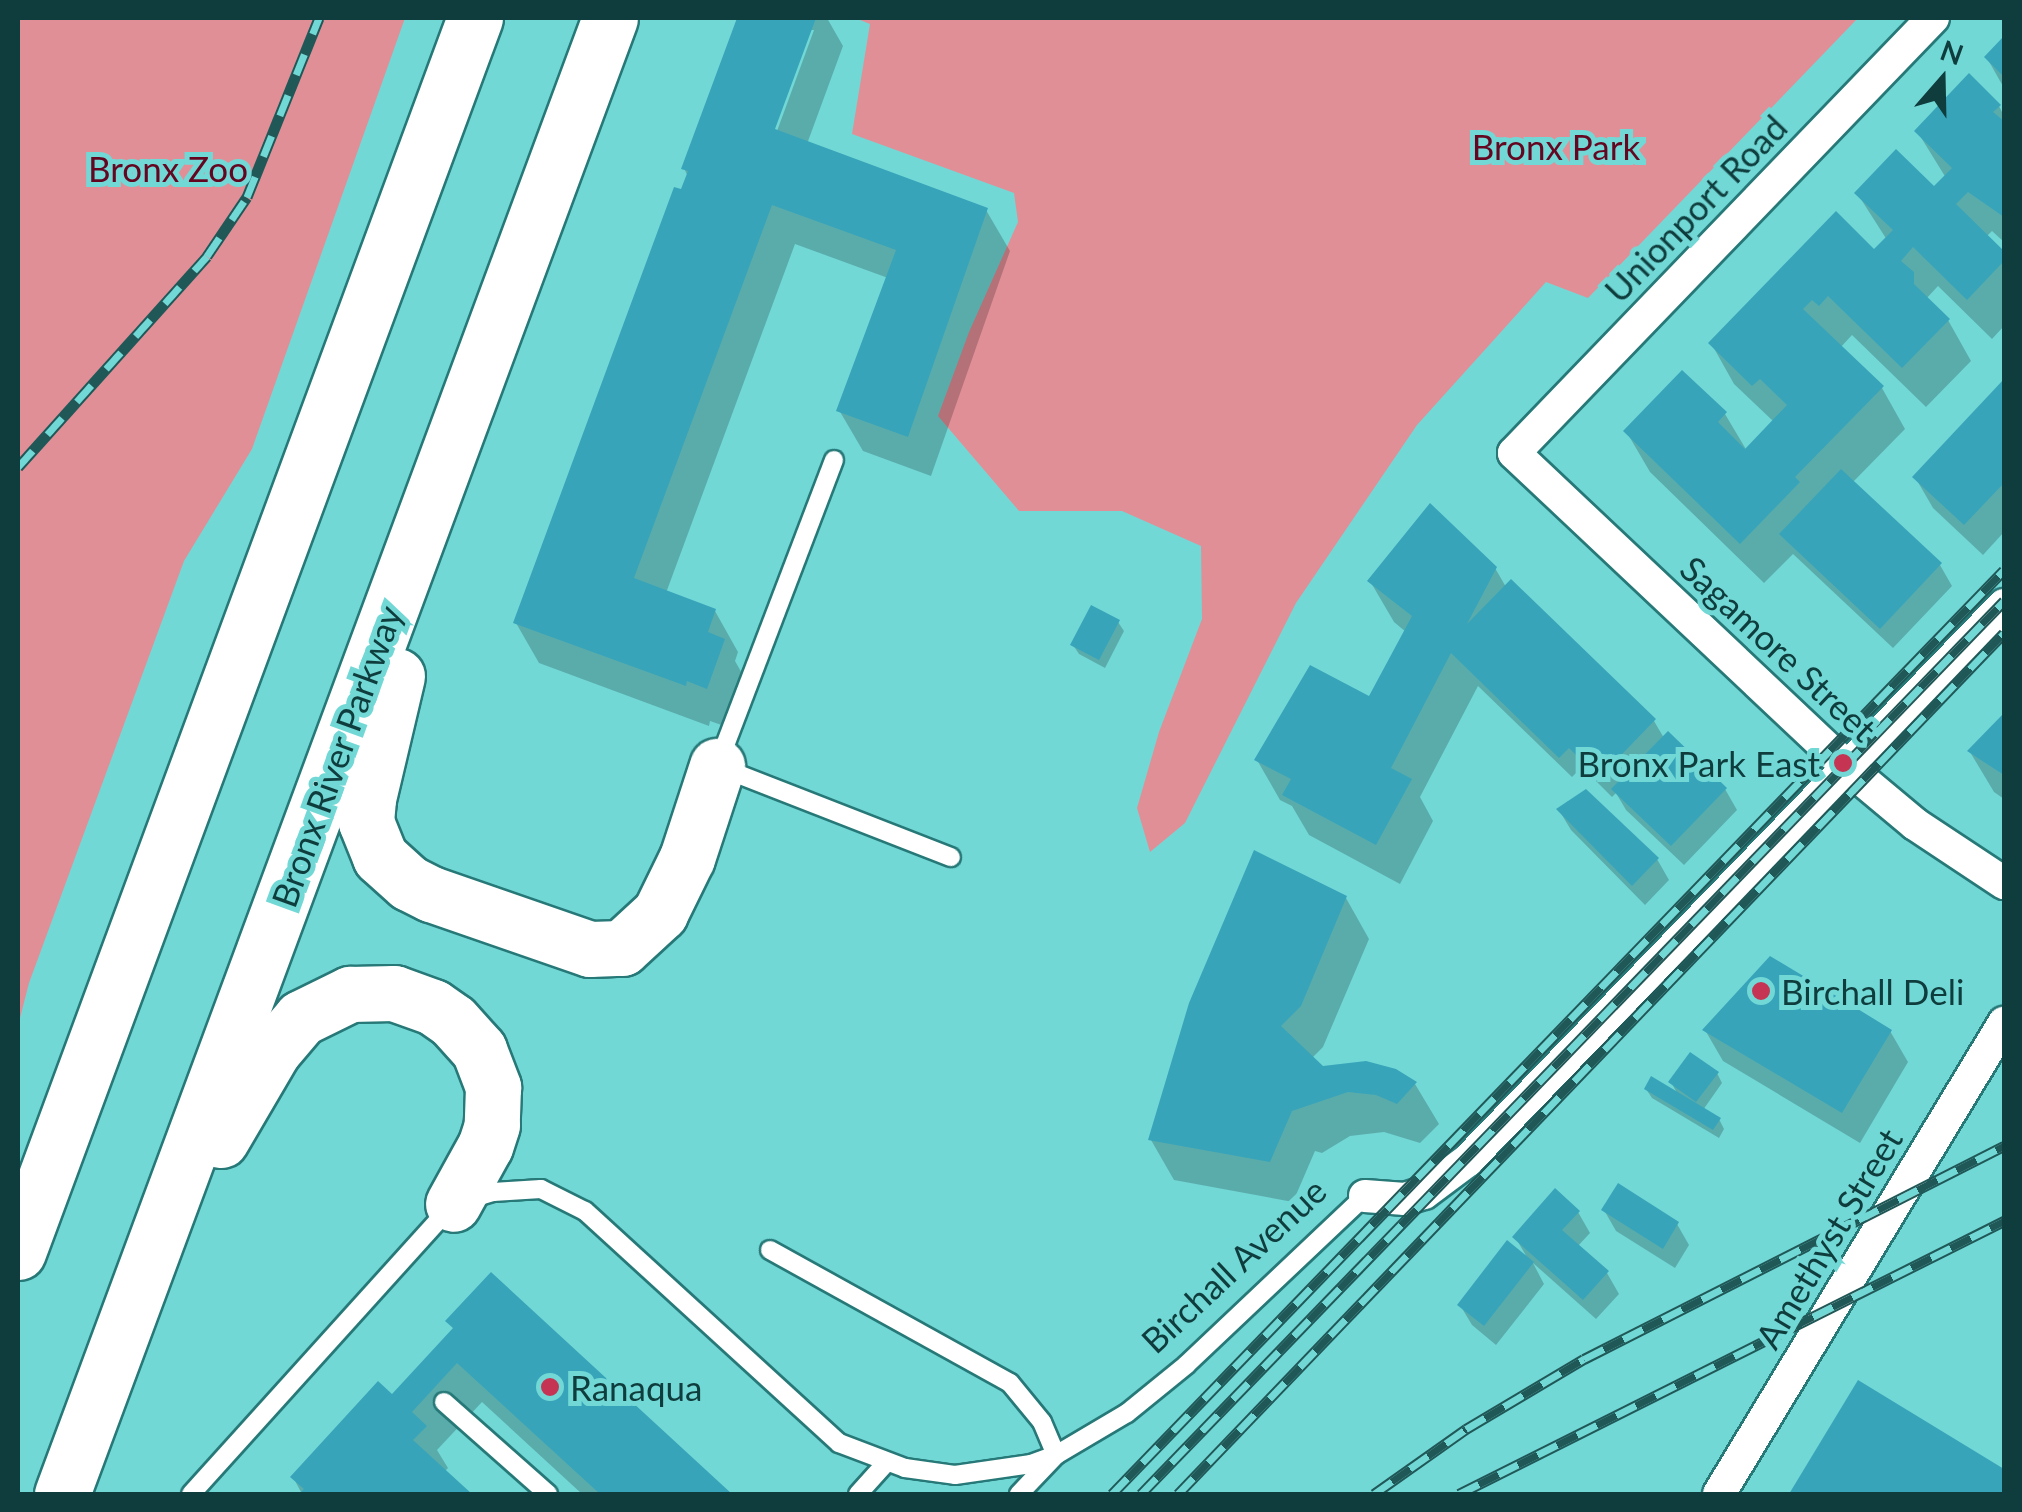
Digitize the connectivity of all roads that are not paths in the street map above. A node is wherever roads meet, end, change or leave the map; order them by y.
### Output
1 (474, 18) edge
2 (610, 18) edge
3 (1933, 18) edge
4 (454, 440) junction
5 (1514, 454) joint
6 (834, 460) dead end
7 (2004, 605) edge
8 (716, 766) junction
9 (1848, 768) junction
10 (951, 857) dead end
11 (2004, 883) edge
12 (2004, 1023) edge
13 (1364, 1196) joint
14 (452, 1204) junction
15 (770, 1250) dead end
16 (18, 1252) edge
17 (144, 1272) junction
18 (119, 1341) junction
19 (444, 1402) dead end
20 (1056, 1455) junction
21 (886, 1463) junction
22 (62, 1494) edge
23 (97, 1494) edge
24 (191, 1494) edge
25 (548, 1494) edge
26 (858, 1494) edge
27 (1019, 1494) edge
28 (1719, 1494) edge

1 - 16 highway
2 - 4 highway, Bronx River Parkway
3 - 5 street, Unionport Road
4 - 8 highway
4 - 17 highway, Bronx River Parkway
5 - 9 street, Sagamore Street
6 - 8 lane
7 - 9 street, Birchall Avenue
8 - 10 lane
9 - 11 street, Sagamore Street
9 - 13 street, Birchall Avenue
12 - 28 street, Amethyst Street
13 - 20 lane, Birchall Avenue
14 - 17 highway
14 - 21 lane, Birchall Avenue
14 - 24 lane
15 - 20 lane
17 - 18 highway, Bronx River Parkway
18 - 22 highway, Bronx River Parkway
18 - 23 highway
19 - 25 lane
20 - 21 lane, Birchall Avenue
20 - 27 lane
21 - 26 lane

